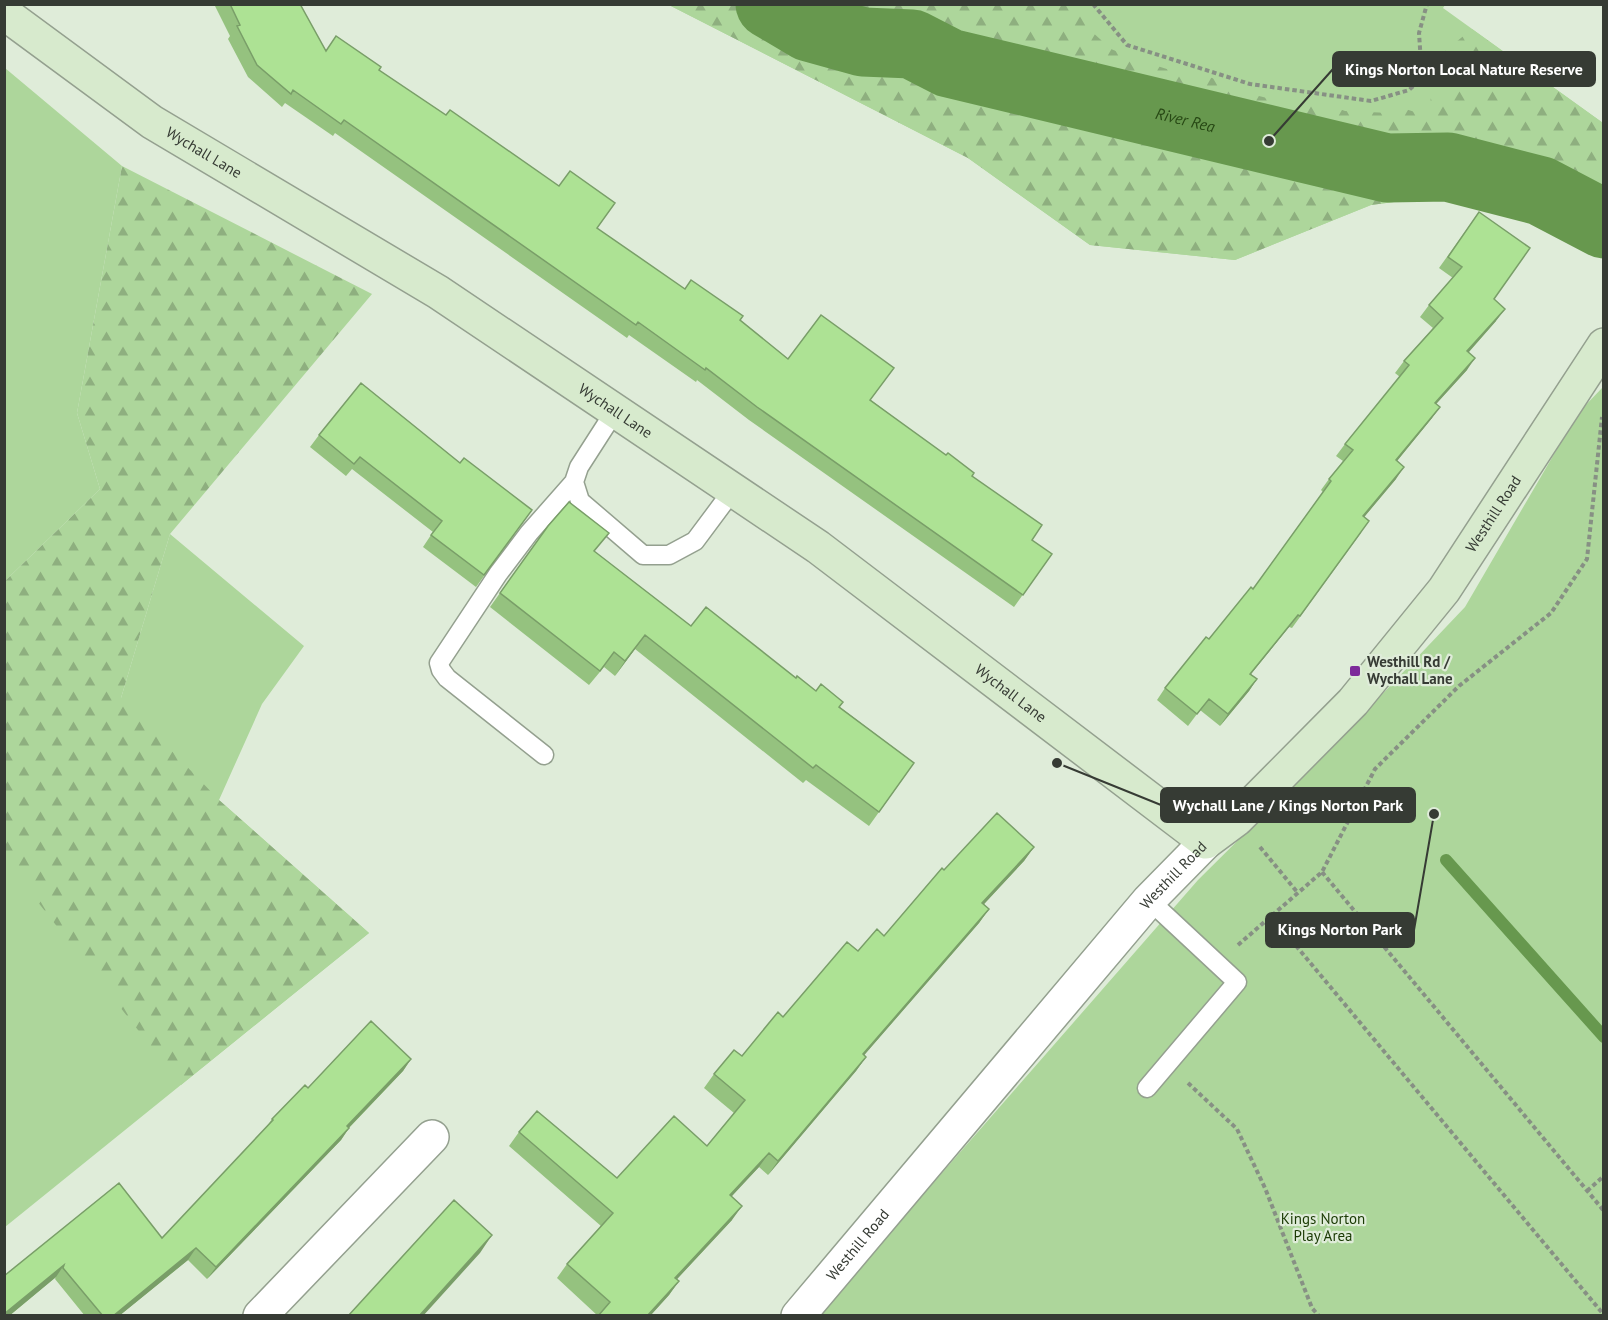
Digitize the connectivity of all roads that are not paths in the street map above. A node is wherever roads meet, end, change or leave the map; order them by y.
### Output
1 (4, 13) edge
2 (1604, 345) edge
3 (615, 411) junction
4 (574, 482) junction
5 (733, 490) junction
6 (544, 756) dead end
7 (1206, 842) junction
8 (1149, 900) junction
9 (1147, 1088) dead end
10 (432, 1137) dead end
11 (260, 1316) edge
12 (798, 1316) edge

1 - 3 street, Wychall Lane
2 - 7 street, Westhill Road
3 - 4 lane
3 - 5 street, Wychall Lane
4 - 5 lane
4 - 6 lane
5 - 7 street, Wychall Lane
7 - 8 street, Westhill Road
8 - 9 lane
8 - 12 street, Westhill Road
10 - 11 street

